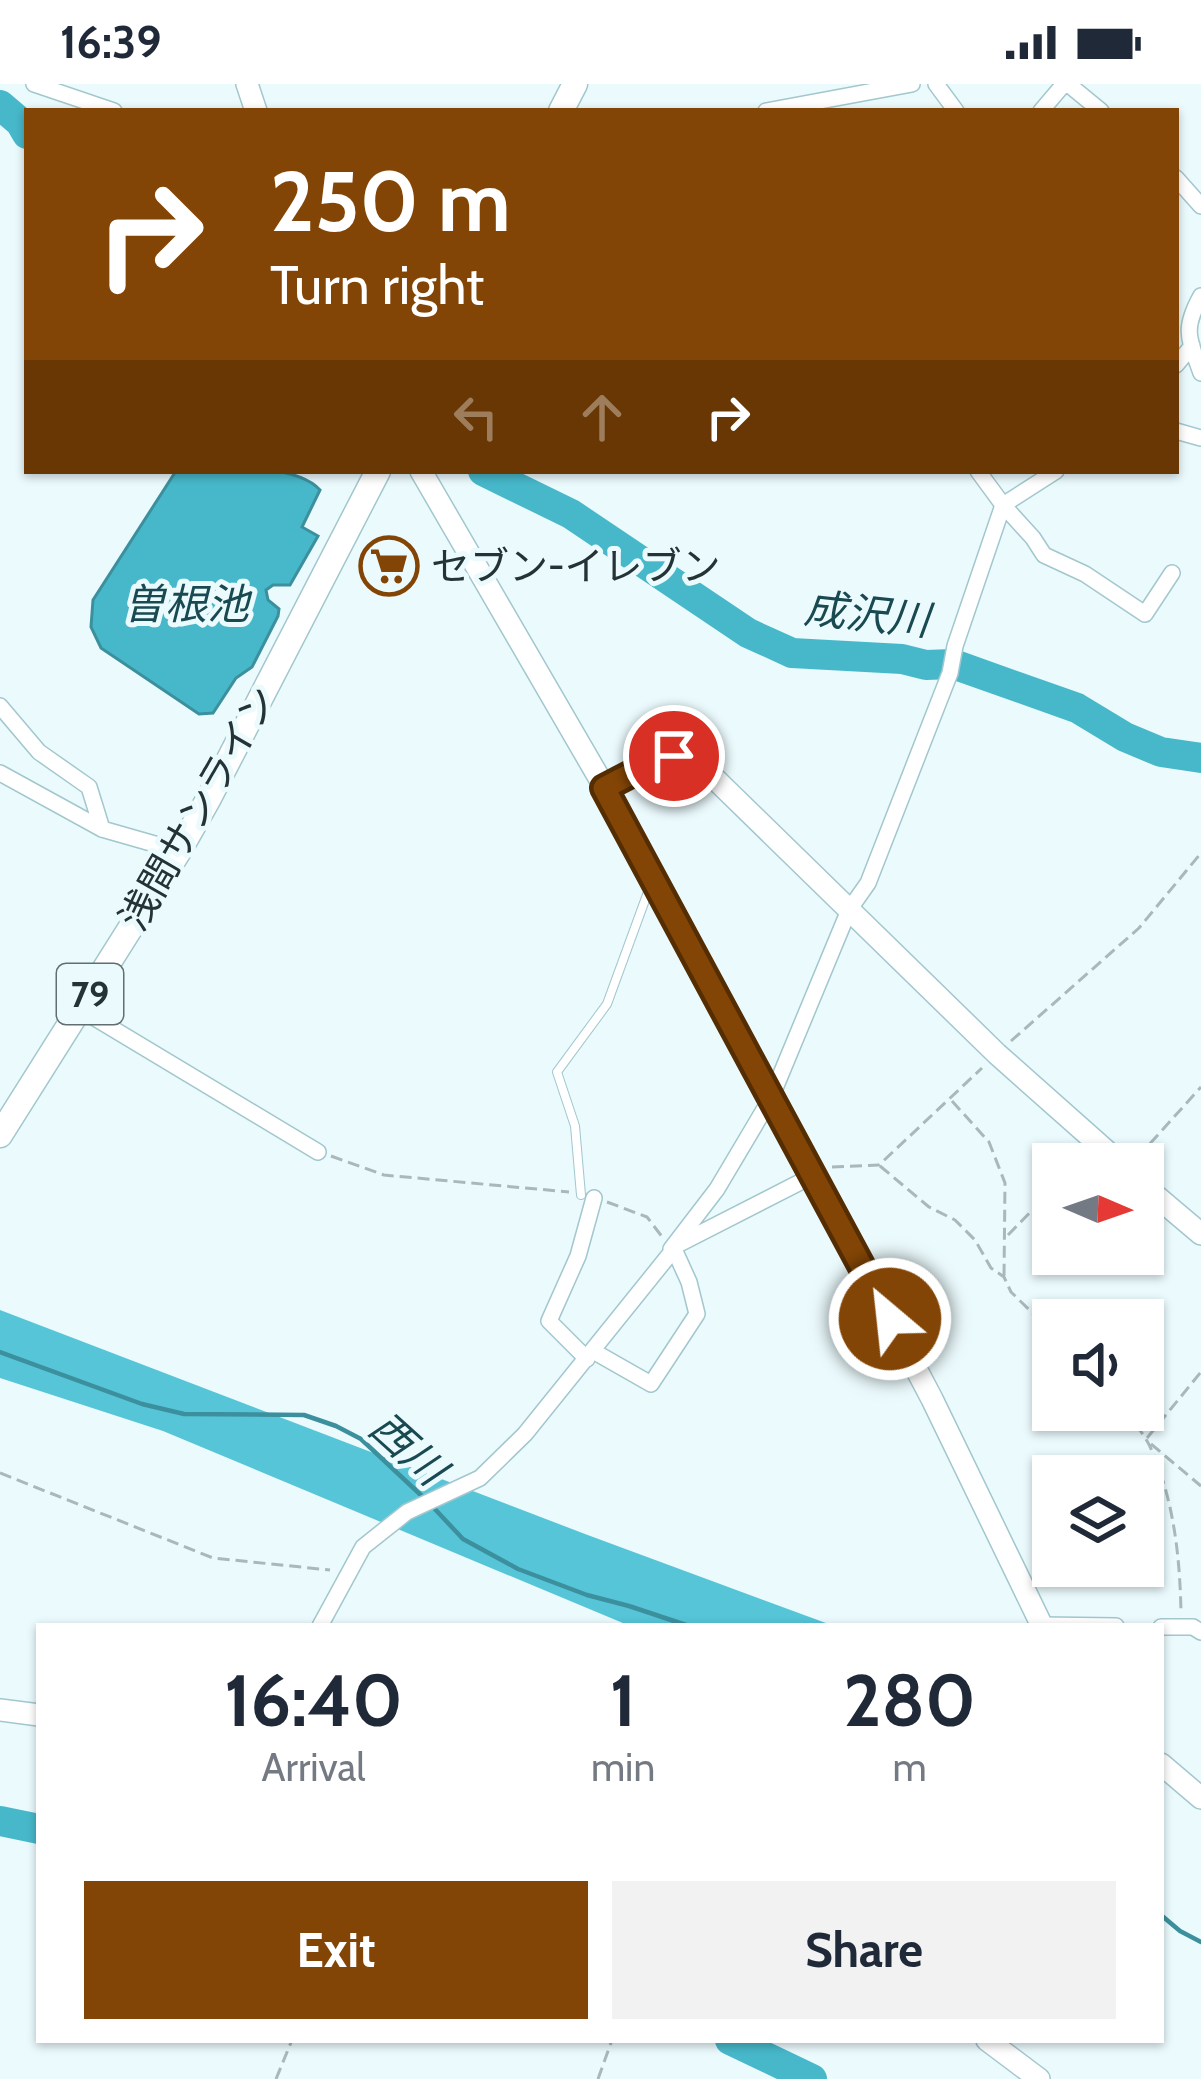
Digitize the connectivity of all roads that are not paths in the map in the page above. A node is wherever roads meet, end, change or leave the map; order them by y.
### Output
1 (34, 84) edge
2 (912, 84) edge
3 (1066, 84) edge
4 (105, 108) edge
5 (782, 108) edge
6 (1044, 108) edge
7 (1097, 108) edge
8 (1179, 181) edge
9 (1201, 206) edge
10 (1201, 296) edge
11 (1192, 346) junction
12 (1179, 361) edge
13 (1201, 373) edge
14 (375, 474) edge
15 (423, 474) edge
16 (980, 474) edge
17 (1051, 474) edge
18 (1003, 505) junction
19 (1172, 573) dead end
20 (0, 706) edge
21 (0, 773) edge
22 (604, 788) junction
23 (102, 829) junction
24 (179, 851) junction
25 (652, 880) junction
26 (849, 910) junction
27 (80, 1009) junction
28 (771, 1098) junction
29 (0, 1135) edge
30 (1097, 1143) edge
31 (318, 1152) road end
32 (814, 1175) junction
33 (587, 1197) joint
34 (1164, 1203) edge
35 (1201, 1234) edge
36 (672, 1249) junction
37 (590, 1355) junction
38 (322, 1623) edge
39 (1040, 1623) edge
40 (1164, 1627) edge
41 (1201, 1632) edge
42 (0, 1710) edge
43 (36, 1715) edge
44 (1164, 1767) edge
45 (1201, 1798) edge
46 (991, 2043) edge
47 (1040, 2079) edge

1 - 4 street
2 - 5 street
3 - 6 street
3 - 7 street
8 - 9 street
10 - 11 street
11 - 12 street
11 - 13 street
14 - 24 main road, 浅間サンライン / 79
15 - 22 main road
16 - 18 street
17 - 18 street
18 - 19 street
18 - 26 street
20 - 23 street
21 - 23 street
22 - 25 main road
22 - 26 main road
23 - 24 street
24 - 27 main road, 浅間サンライン / 79
25 - 28 main road
25 - 33 lane
26 - 28 street
26 - 30 main road
27 - 29 main road, 浅間サンライン / 79
27 - 31 street
28 - 32 main road
28 - 36 street
32 - 36 street
32 - 39 main road
33 - 37 street
34 - 35 main road
36 - 37 street
36 - 37 street
37 - 38 street
40 - 41 street
42 - 43 main road
44 - 45 main road
46 - 47 main road

